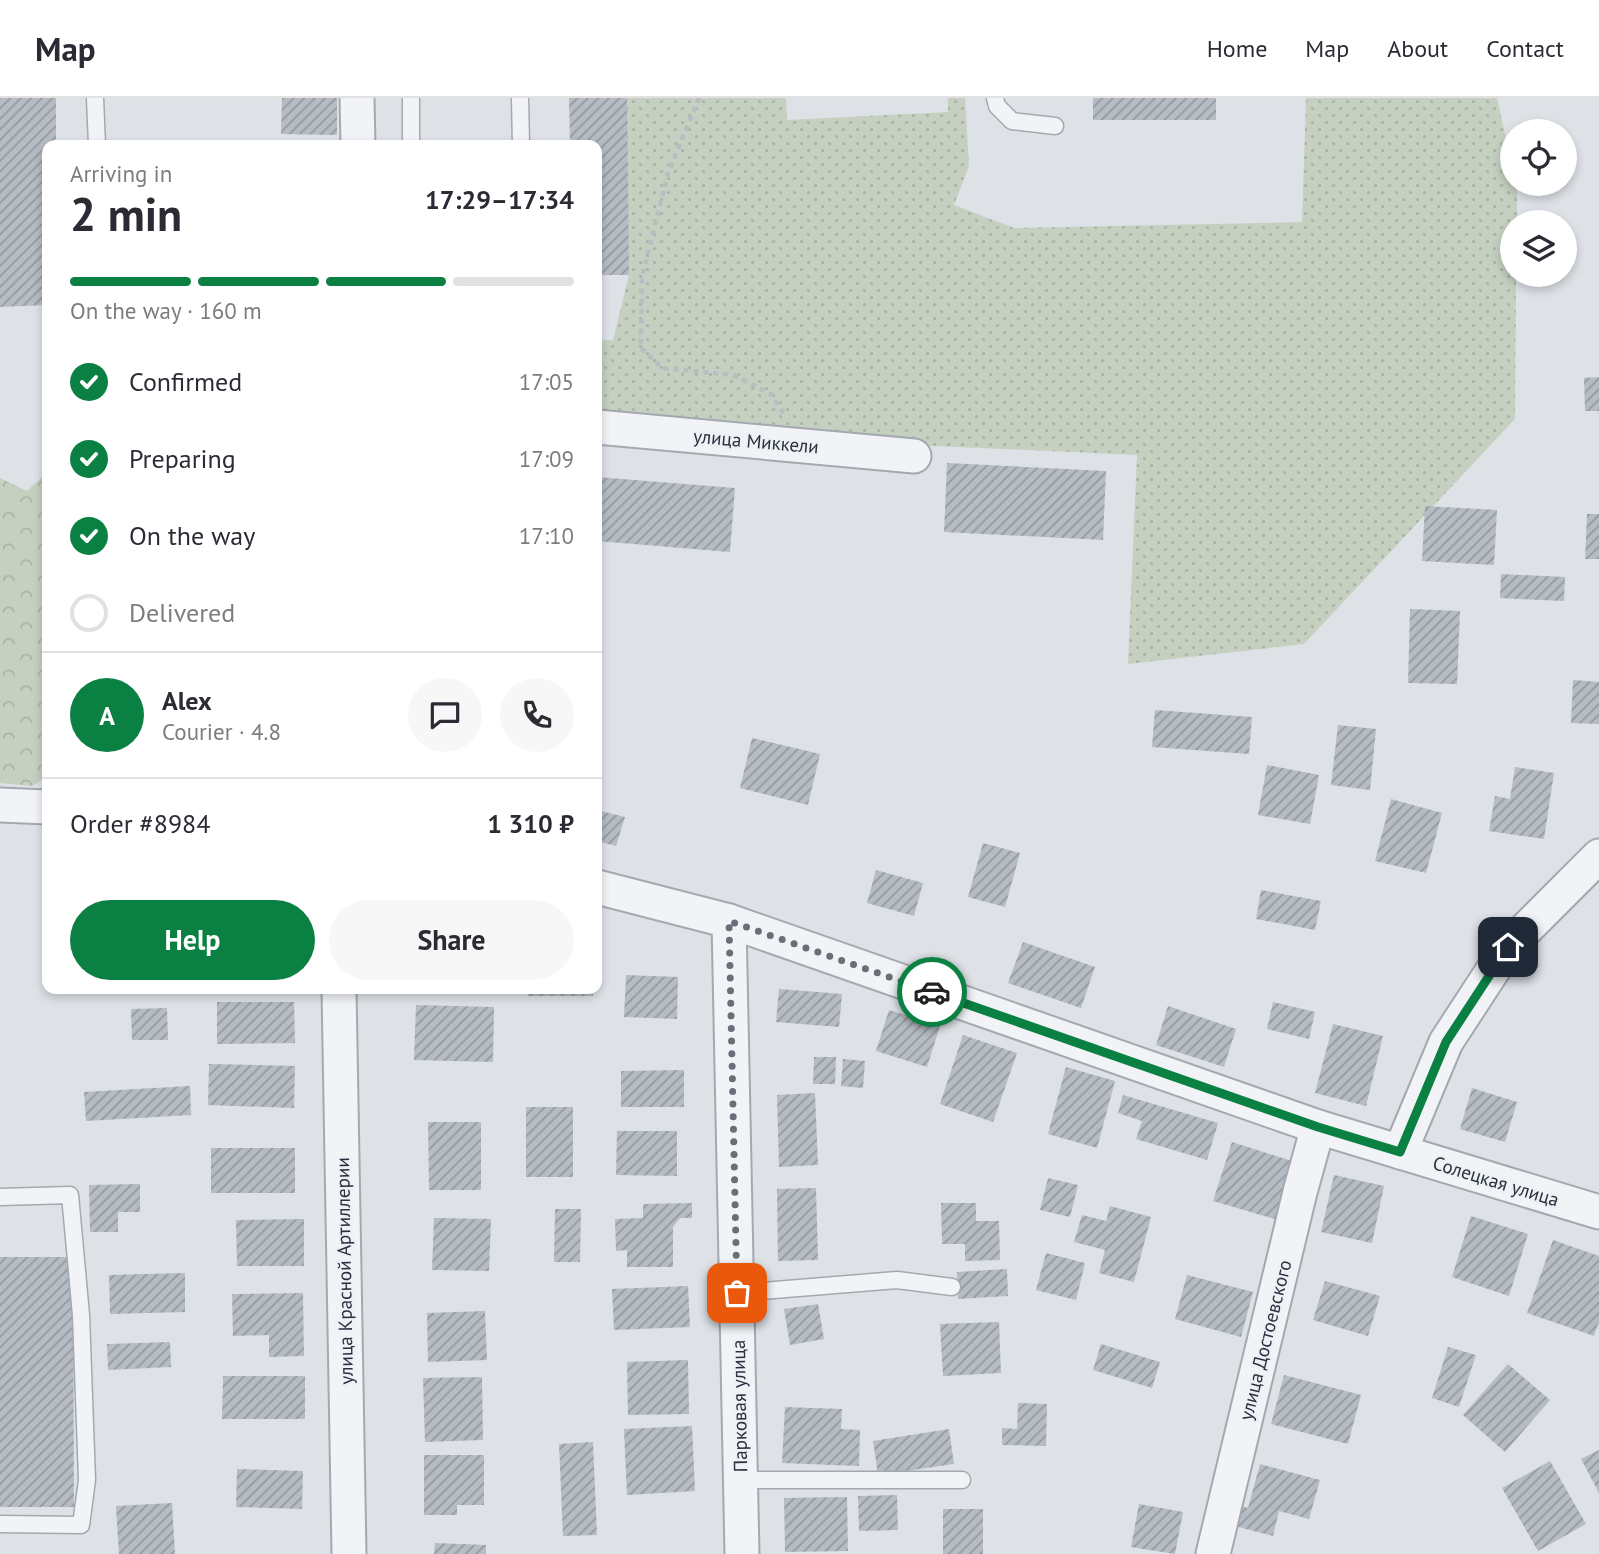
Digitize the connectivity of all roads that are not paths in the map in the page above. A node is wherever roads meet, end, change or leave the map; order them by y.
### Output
1 (95, 98) edge
2 (357, 98) edge
3 (411, 98) edge
4 (520, 98) edge
5 (995, 98) edge
6 (1055, 126) dead end
7 (97, 140) edge
8 (358, 140) edge
9 (411, 140) edge
10 (521, 140) edge
11 (602, 426) edge
12 (914, 457) dead end
13 (0, 805) edge
14 (42, 807) edge
15 (1599, 856) edge
16 (602, 888) edge
17 (729, 921) junction
18 (339, 994) edge
19 (1318, 1127) junction
20 (1400, 1152) junction
21 (0, 1197) edge
22 (1599, 1212) edge
23 (952, 1287) dead end
24 (737, 1293) junction
25 (741, 1480) junction
26 (962, 1480) dead end
27 (0, 1524) edge
28 (349, 1554) edge
29 (742, 1554) edge
30 (1213, 1554) edge

1 - 7 lane
2 - 8 street
3 - 9 lane
4 - 10 lane
5 - 6 lane
11 - 12 street, улица Миккели
13 - 14 street
15 - 20 street
16 - 17 street, Солецкая улица
17 - 19 street, Солецкая улица
17 - 24 street, Парковая улица
18 - 28 street, улица Красной Артиллерии
19 - 20 street, Солецкая улица
19 - 30 street, улица Достоевского
20 - 22 street, Солецкая улица
21 - 27 lane
23 - 24 lane
24 - 25 street, Парковая улица
25 - 26 lane
25 - 29 street, Парковая улица

